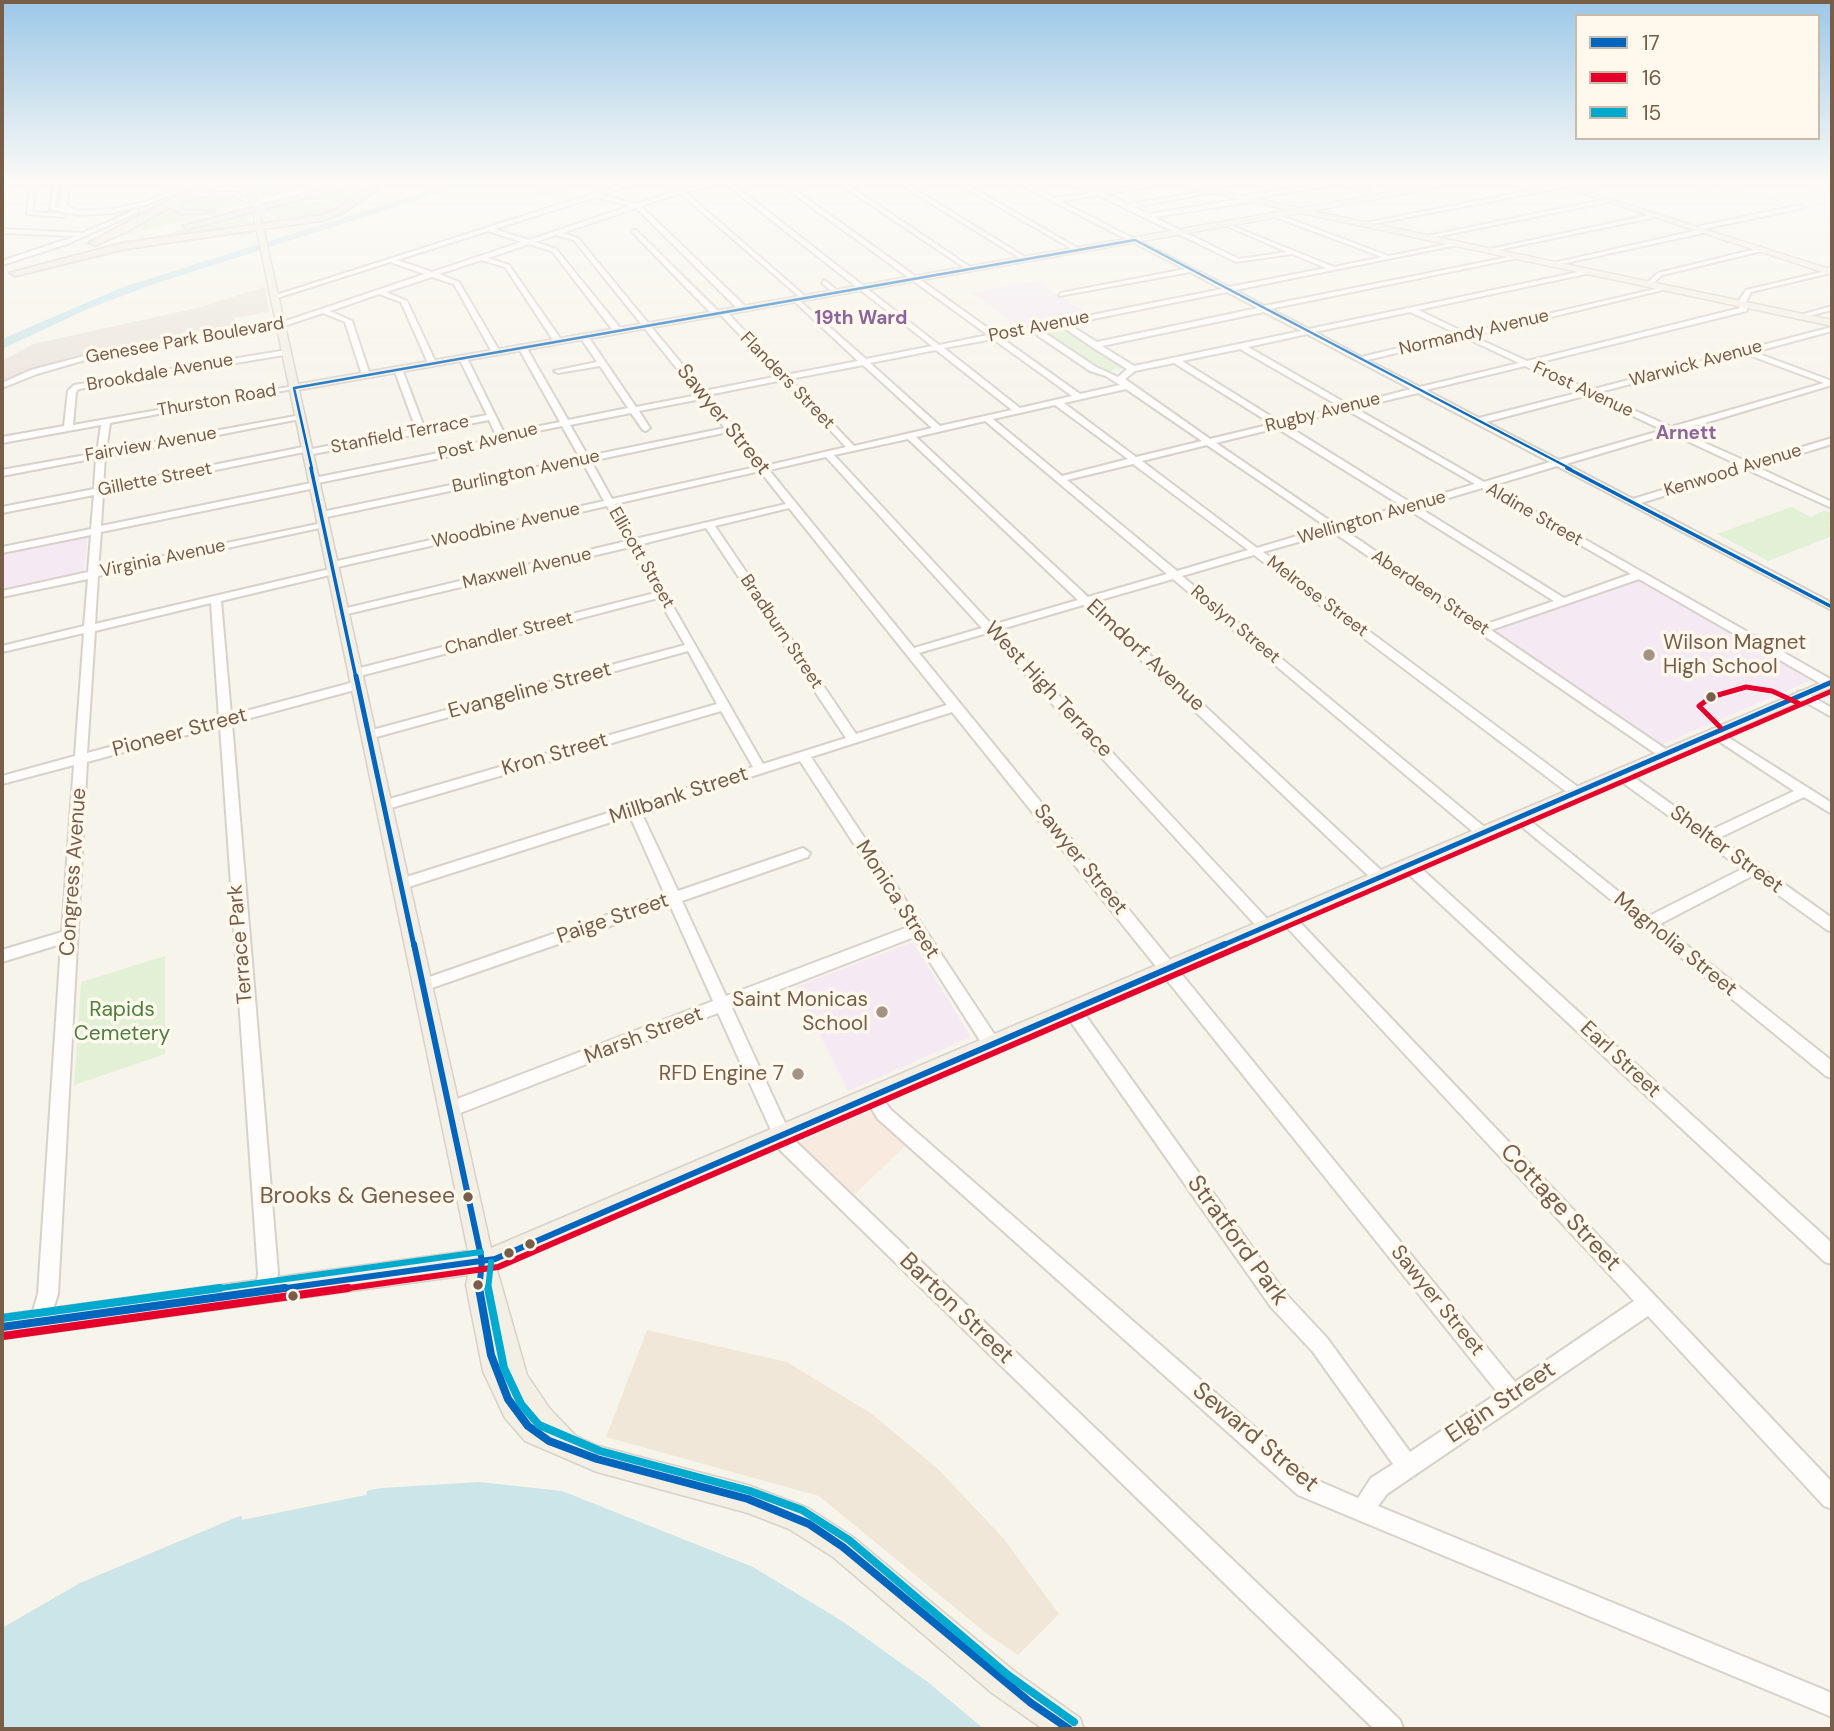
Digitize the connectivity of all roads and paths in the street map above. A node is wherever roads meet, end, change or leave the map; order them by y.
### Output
1 (42, 261) edge
2 (48, 261) edge
3 (52, 261) edge
4 (57, 261) edge
5 (266, 261) edge
6 (388, 261) edge
7 (392, 261) edge
8 (472, 261) edge
9 (490, 261) edge
10 (563, 261) edge
11 (594, 261) edge
12 (665, 261) edge
13 (693, 261) edge
14 (757, 261) edge
15 (827, 261) edge
16 (891, 261) edge
17 (958, 261) edge
18 (1015, 261) edge
19 (1174, 261) edge
20 (1311, 261) edge
21 (1374, 261) edge
22 (1500, 261) edge
23 (1536, 261) edge
24 (1566, 261) edge
25 (1715, 261) edge
26 (1796, 261) edge
27 (1552, 264) junction
28 (970, 269) junction
29 (1333, 269) junction
30 (1192, 270) junction
31 (14, 271) junction
32 (1830, 271) edge
33 (1588, 272) junction
34 (432, 274) junction
35 (2, 275) edge
36 (915, 278) junction
37 (824, 282) dead end
38 (1649, 284) junction
39 (863, 288) junction
40 (1668, 288) junction
41 (1228, 289) junction
42 (379, 292) junction
43 (836, 292) junction
44 (1061, 295) dead end
45 (275, 297) junction
46 (799, 299) junction
47 (1744, 304) junction
48 (1832, 308) edge
49 (743, 309) junction
50 (1265, 309) junction
51 (1411, 310) junction
52 (323, 311) junction
53 (719, 313) junction
54 (1801, 316) junction
55 (1060, 322) junction
56 (1832, 323) edge
57 (281, 325) junction
58 (647, 325) junction
59 (1032, 328) junction
60 (1832, 328) edge
61 (618, 331) junction
62 (1308, 331) junction
63 (995, 335) junction
64 (1466, 336) junction
65 (584, 337) junction
66 (558, 341) junction
67 (1095, 345) junction
68 (1239, 345) junction
69 (522, 347) junction
70 (940, 347) junction
71 (1746, 351) junction
72 (287, 352) junction
73 (496, 352) junction
74 (463, 358) junction
75 (1361, 359) junction
76 (1175, 360) junction
77 (863, 362) junction
78 (432, 363) junction
79 (602, 363) junction
80 (1525, 363) junction
81 (398, 369) junction
82 (1132, 370) junction
83 (558, 371) dead end
84 (1109, 374) junction
85 (366, 375) junction
86 (784, 378) junction
87 (1832, 383) edge
88 (1126, 385) junction
89 (2, 386) edge
90 (294, 388) junction
91 (1419, 389) junction
92 (1589, 393) junction
93 (703, 395) junction
94 (1079, 397) junction
95 (1057, 402) junction
96 (1346, 407) junction
97 (635, 410) junction
98 (1018, 411) junction
99 (491, 417) junction
100 (301, 418) junction
101 (987, 418) junction
102 (106, 421) junction
103 (1479, 421) junction
104 (565, 424) junction
105 (1278, 424) junction
106 (68, 428) junction
107 (646, 428) dead end
108 (730, 429) junction
109 (938, 429) junction
110 (421, 430) junction
111 (1671, 431) junction
112 (501, 436) junction
113 (910, 436) junction
114 (2, 440) edge
115 (1832, 441) edge
116 (1208, 442) junction
117 (852, 449) junction
118 (308, 451) junction
119 (102, 454) junction
120 (828, 454) junction
121 (585, 459) junction
122 (1134, 460) junction
123 (1559, 463) junction
124 (1749, 466) junction
125 (763, 469) junction
126 (2, 473) edge
127 (1060, 479) junction
128 (315, 483) junction
129 (1483, 485) junction
130 (99, 491) junction
131 (610, 502) junction
132 (1633, 502) junction
133 (1832, 505) edge
134 (792, 506) junction
135 (1411, 507) junction
136 (2, 510) edge
137 (323, 519) junction
138 (709, 525) junction
139 (1336, 528) junction
140 (97, 530) junction
141 (633, 543) junction
142 (2, 550) edge
143 (1256, 551) junction
144 (333, 568) junction
145 (94, 574) junction
146 (1175, 575) junction
147 (1639, 575) junction
148 (2, 594) edge
149 (662, 594) junction
150 (216, 599) junction
151 (1087, 601) junction
152 (1562, 601) junction
153 (1832, 607) edge
154 (343, 612) junction
155 (90, 628) junction
156 (992, 629) junction
157 (1484, 629) junction
158 (691, 647) junction
159 (2, 649) edge
160 (911, 652) junction
161 (357, 679) junction
162 (1831, 683) edge
163 (1802, 695) junction
164 (725, 706) junction
165 (955, 707) junction
166 (1832, 713) edge
167 (223, 722) junction
168 (1716, 733) junction
169 (369, 735) junction
170 (853, 739) junction
171 (803, 755) junction
172 (1665, 755) junction
173 (82, 758) junction
174 (760, 769) junction
175 (1620, 774) junction
176 (2, 780) edge
177 (1805, 791) junction
178 (1577, 793) junction
179 (384, 805) junction
180 (1832, 809) edge
181 (634, 811) junction
182 (1518, 818) junction
183 (1483, 834) junction
184 (1709, 837) junction
185 (803, 853) dead end
186 (1408, 866) junction
187 (1754, 869) junction
188 (1380, 878) junction
189 (401, 884) junction
190 (673, 898) junction
191 (1287, 918) junction
192 (1648, 923) junction
193 (1832, 926) edge
194 (1266, 927) junction
195 (917, 930) junction
196 (69, 936) junction
197 (2, 956) edge
198 (1168, 969) junction
199 (423, 985) junction
200 (722, 1006) junction
201 (1072, 1010) junction
202 (992, 1045) junction
203 (1832, 1071) edge
204 (872, 1097) junction
205 (450, 1109) junction
206 (781, 1136) junction
207 (1832, 1255) edge
208 (482, 1261) junction
209 (266, 1290) junction
210 (1649, 1303) junction
211 (40, 1321) junction
212 (2, 1327) edge
213 (1513, 1395) junction
214 (1408, 1467) junction
215 (1832, 1498) edge
216 (1365, 1513) junction
217 (1832, 1705) edge
218 (1069, 1729) edge
219 (1391, 1729) edge

1 - 31 highway
2 - 31 highway
3 - 31 highway
4 - 31 highway
5 - 45 main road
6 - 45 street
7 - 34 street
8 - 34 street, Genesee Park Boulevard
9 - 66 street
10 - 61 street
11 - 58 street, Sawyer Street
12 - 53 street, Flanders Street
13 - 49 street
14 - 46 street
15 - 39 street
16 - 36 street
17 - 28 street
18 - 28 main road, Thurston Road
19 - 30 street
20 - 29 street
21 - 29 street, Post Avenue
22 - 50 street
23 - 27 main road
24 - 27 street
25 - 38 street
26 - 32 main road
27 - 33 main road
28 - 36 main road, Thurston Road
29 - 41 street, Post Avenue
30 - 41 street
30 - 44 street
31 - 35 highway
32 - 47 street, Rugby Avenue
33 - 38 main road
33 - 51 street
34 - 42 street, Genesee Park Boulevard
34 - 73 street
36 - 39 main road, Thurston Road
36 - 63 street
37 - 43 street
38 - 40 main road
39 - 43 main road, Thurston Road
39 - 70 street
40 - 47 main road
40 - 64 street, Normandy Avenue
41 - 50 street
41 - 55 street, Post Avenue
42 - 52 street, Genesee Park Boulevard
42 - 78 street
43 - 46 main road, Thurston Road
45 - 57 main road
46 - 49 main road, Thurston Road
46 - 77 street
47 - 54 main road
47 - 80 street, Rugby Avenue
48 - 54 street
49 - 53 main road, Thurston Road
50 - 62 street
50 - 67 street
51 - 62 street
51 - 64 street, Frost Avenue
52 - 57 street, Genesee Park Boulevard
52 - 85 street
53 - 58 main road, Thurston Road
53 - 86 street, Flanders Street
54 - 56 main road
55 - 59 street, Post Avenue
55 - 67 street
57 - 72 main road
57 - 89 street, Genesee Park Boulevard
58 - 61 main road, Thurston Road
58 - 93 street, Sawyer Street
59 - 63 street, Post Avenue
59 - 84 street, Aberdeen Street
60 - 71 street, Warwick Avenue
61 - 65 main road, Thurston Road
62 - 68 street
62 - 75 street
63 - 70 street, Post Avenue
63 - 94 street
64 - 75 street, Normandy Avenue
64 - 80 street, Frost Avenue
65 - 66 main road, Thurston Road
65 - 79 street
66 - 69 main road, Thurston Road
67 - 82 street
68 - 76 street
68 - 96 street, Aldine Street
69 - 73 main road, Thurston Road
69 - 104 street, Ellicott Street
70 - 77 street, Post Avenue
70 - 98 street
71 - 87 street
71 - 92 street, Warwick Avenue
72 - 90 main road
72 - 106 street, Brookdale Avenue
73 - 74 main road, Thurston Road
74 - 78 main road, Thurston Road
74 - 99 street
75 - 91 street
76 - 82 street
76 - 105 street
77 - 86 street, Post Avenue
77 - 109 street
78 - 81 main road, Thurston Road
79 - 83 street
79 - 97 street
80 - 91 street, Rugby Avenue
80 - 92 street, Frost Avenue
81 - 85 main road, Thurston Road
81 - 110 street
82 - 84 street
82 - 88 street
84 - 88 street, Aberdeen Street
85 - 90 main road, Thurston Road
86 - 93 street, Post Avenue
86 - 117 street, Flanders Street
87 - 111 street, Wellington Avenue
88 - 94 street, Woodbine Avenue
88 - 116 street, Aberdeen Street
90 - 100 main road
90 - 102 street, Thurston Road
91 - 96 street, Rugby Avenue
91 - 103 street
92 - 103 street, Warwick Avenue
92 - 111 street, Frost Avenue
93 - 97 street, Post Avenue
93 - 108 street, Sawyer Street
94 - 95 street, Woodbine Avenue
95 - 98 street, Woodbine Avenue
95 - 122 street, Melrose Street
96 - 105 street, Rugby Avenue
96 - 129 street, Aldine Street
97 - 104 street, Post Avenue
97 - 107 street
98 - 101 street, Woodbine Avenue
99 - 110 street, Stanfield Terrace
99 - 112 street
100 - 118 main road
100 - 119 street, Fairview Avenue
101 - 109 street, Woodbine Avenue
101 - 127 street, Roslyn Street
102 - 106 street, Thurston Road
102 - 119 street, Congress Avenue
103 - 123 street
104 - 112 street, Post Avenue
104 - 121 street, Ellicott Street
105 - 116 street, Rugby Avenue
105 - 135 street
106 - 114 street, Thurston Road
108 - 121 street, Burlington Avenue
108 - 125 street, Sawyer Street
109 - 113 street, Woodbine Avenue
110 - 118 street, Stanfield Terrace
111 - 123 street, Wellington Avenue
111 - 124 street, Frost Avenue
112 - 128 street, Post Avenue
113 - 117 street, Woodbine Avenue
113 - 151 street, Elmdorf Avenue
115 - 124 street, Kenwood Avenue
116 - 122 street, Rugby Avenue
116 - 139 street, Aberdeen Street
117 - 120 street, Woodbine Avenue
118 - 128 main road
118 - 130 street, Gillette Street
119 - 126 street, Fairview Avenue
119 - 130 street, Congress Avenue
120 - 125 street, Woodbine Avenue
120 - 156 street, West High Terrace
121 - 131 street, Ellicott Street
121 - 137 street, Burlington Avenue
122 - 127 street, Rugby Avenue
122 - 143 street, Melrose Street
123 - 129 street, Wellington Avenue
123 - 132 street
124 - 132 street, Kenwood Avenue
124 - 133 street, Frost Avenue
125 - 131 street, Woodbine Avenue
125 - 134 street, Sawyer Street
127 - 146 street, Roslyn Street
128 - 137 main road
128 - 140 street, Post Avenue
129 - 135 street, Wellington Avenue
129 - 147 street, Aldine Street
130 - 136 street, Gillette Street
130 - 140 street, Congress Avenue
131 - 141 street, Ellicott Street
131 - 144 street, Woodbine Avenue
132 - 153 street
134 - 138 street, Maxwell Avenue
134 - 160 street, Sawyer Street
135 - 139 street, Wellington Avenue
135 - 152 street
137 - 144 main road
137 - 145 street, Virginia Avenue
138 - 141 street, Maxwell Avenue
138 - 170 street, Bradburn Street
139 - 143 street, Wellington Avenue
139 - 157 street, Aberdeen Street
140 - 142 street, Post Avenue
140 - 145 street, Congress Avenue
141 - 149 street, Ellicott Street
141 - 154 street, Maxwell Avenue
143 - 146 street, Wellington Avenue
143 - 178 street, Melrose Street
144 - 150 street, Woodbine Avenue
144 - 154 main road
145 - 148 street, Virginia Avenue
145 - 155 street, Congress Avenue
146 - 151 street, Wellington Avenue
146 - 183 street, Roslyn Street
147 - 152 street
147 - 162 street, Aldine Street
149 - 158 street, Ellicott Street
149 - 161 street, Chandler Street
150 - 155 street, Woodbine Avenue
150 - 167 street, Terrace Park
151 - 156 street, Wellington Avenue
151 - 188 street, Elmdorf Avenue
152 - 157 street
154 - 161 main road
155 - 159 street, Woodbine Avenue
155 - 173 street, Congress Avenue
156 - 160 street, Wellington Avenue
156 - 194 street, West High Terrace
157 - 172 street, Aberdeen Street
158 - 164 street, Ellicott Street
158 - 169 street, Evangeline Street
160 - 165 street, Sawyer Street
161 - 167 street, Pioneer Street
161 - 169 main road
162 - 163 main road
163 - 166 street
163 - 168 main road
164 - 174 street, Ellicott Street
164 - 179 street, Kron Street
165 - 170 street, Millbank Street
165 - 198 street, Sawyer Street
167 - 173 street, Pioneer Street
167 - 209 street, Terrace Park
168 - 172 main road
168 - 177 street
169 - 179 main road
170 - 171 street, Millbank Street
171 - 174 street, Millbank Street
171 - 195 street, Monica Street
172 - 175 main road
173 - 176 street, Pioneer Street
173 - 196 street, Congress Avenue
174 - 181 street, Millbank Street
175 - 178 main road
175 - 184 street, Shelter Street
177 - 180 street
177 - 184 street
178 - 182 main road
179 - 189 main road
181 - 189 street, Millbank Street
181 - 190 street, Barton Street
182 - 183 main road
182 - 192 street, Magnolia Street
183 - 186 main road
184 - 187 street, Shelter Street
185 - 190 street, Paige Street
186 - 188 main road
186 - 207 street, Earl Street
187 - 192 street
187 - 193 street, Shelter Street
188 - 191 main road
189 - 199 main road
190 - 199 street, Paige Street
190 - 200 street, Barton Street
191 - 194 main road
191 - 210 street, Cottage Street
192 - 203 street, Magnolia Street
194 - 198 main road
195 - 200 street, Marsh Street
195 - 202 street, Monica Street
196 - 197 street
196 - 211 street, Congress Avenue
198 - 201 main road
198 - 213 street, Sawyer Street
199 - 205 main road
200 - 205 street, Marsh Street
200 - 206 street, Barton Street
201 - 202 main road
201 - 214 street, Stratford Park
202 - 204 main road
204 - 206 main road
204 - 216 street, Seward Street
205 - 208 main road
206 - 208 main road
206 - 219 street, Barton Street
208 - 209 main road
208 - 218 main road
209 - 211 main road
210 - 213 street, Elgin Street
210 - 215 street, Cottage Street
211 - 212 main road
213 - 214 street, Elgin Street
214 - 216 street, Elgin Street
216 - 217 street, Seward Street

